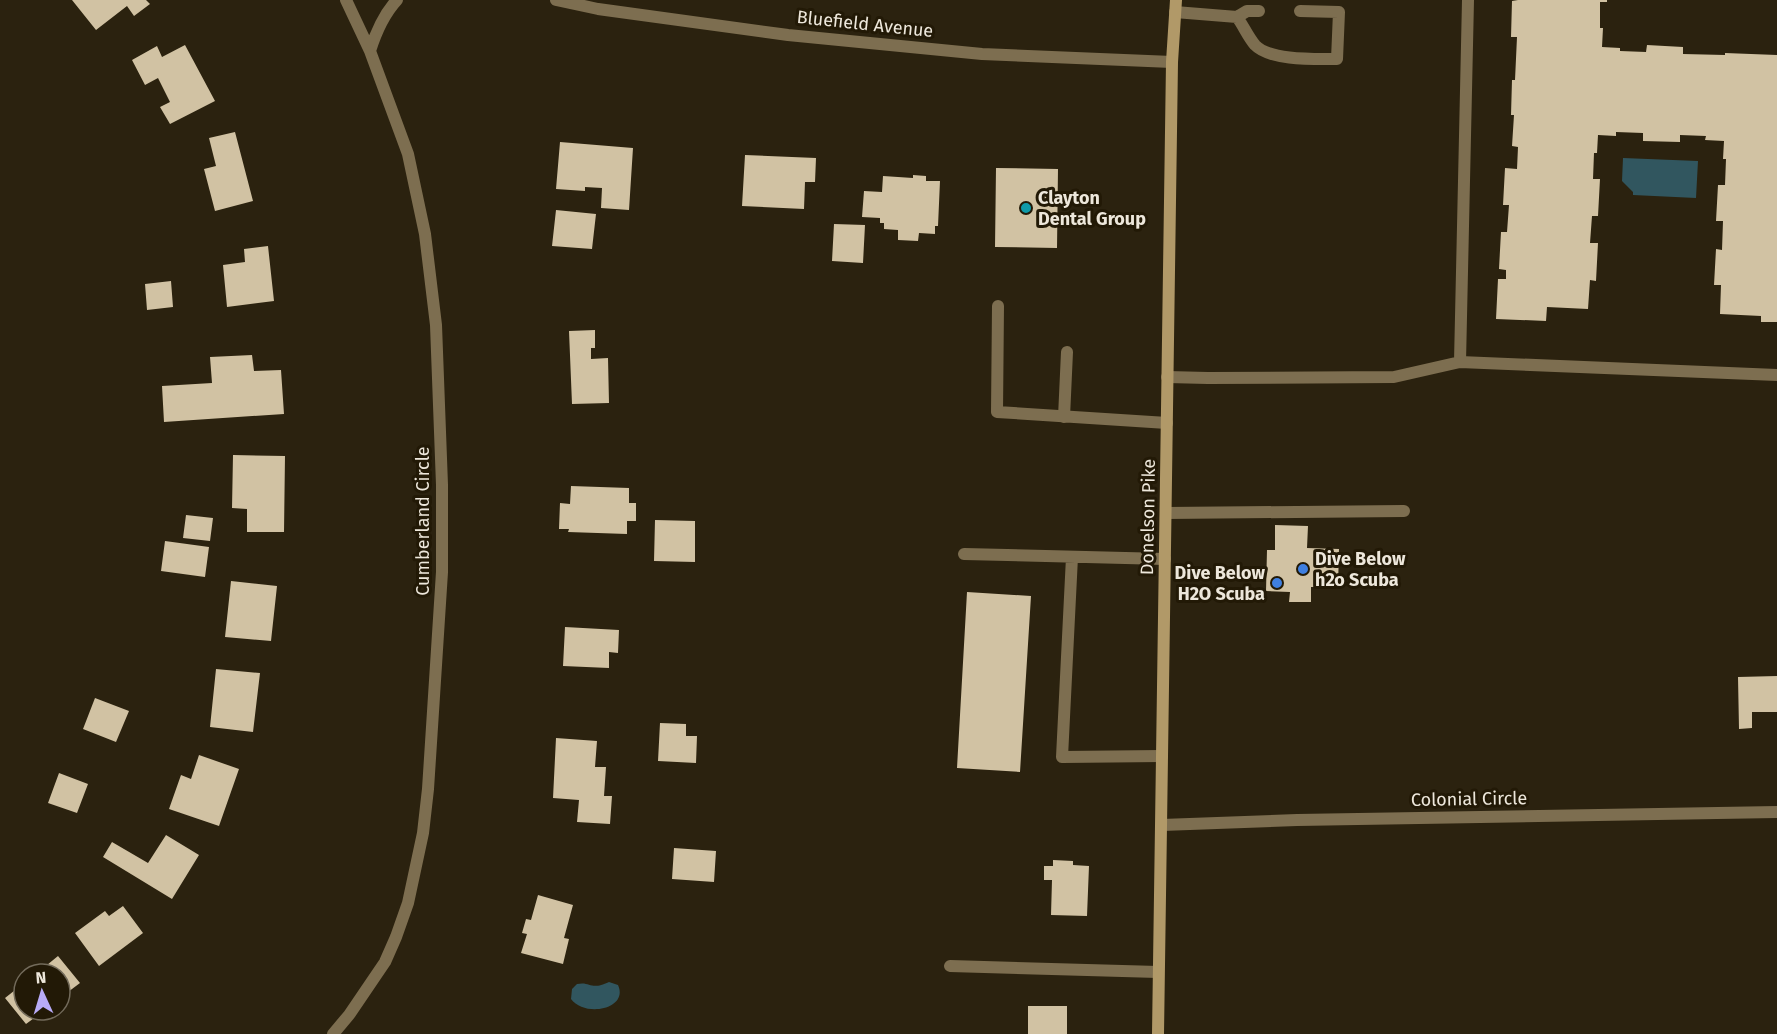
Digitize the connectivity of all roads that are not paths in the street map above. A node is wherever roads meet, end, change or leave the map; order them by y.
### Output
1 (346, 0) edge
2 (397, 0) edge
3 (556, 0) edge
4 (1467, 0) edge
5 (1176, 6) edge
6 (1259, 11) dead end
7 (1300, 11) dead end
8 (1237, 17) junction
9 (370, 51) junction
10 (1172, 62) junction
11 (998, 306) dead end
12 (1067, 351) dead end
13 (1460, 362) junction
14 (1777, 375) edge
15 (1167, 377) junction
16 (1064, 417) junction
17 (1167, 423) junction
18 (1404, 511) dead end
19 (1166, 513) junction
20 (964, 554) dead end
21 (1072, 557) junction
22 (1165, 559) junction
23 (1162, 756) junction
24 (1777, 812) edge
25 (1162, 825) junction
26 (950, 966) dead end
27 (1158, 972) junction
28 (333, 1034) edge
29 (1158, 1034) edge

1 - 9 street, Cumberland Circle
2 - 9 street
3 - 10 street, Bluefield Avenue
4 - 13 street
5 - 8 street
5 - 10 main road, Donelson Pike
6 - 8 street
7 - 8 street
9 - 28 street, Cumberland Circle
10 - 15 main road, Donelson Pike
11 - 16 street
12 - 16 street
13 - 14 street
13 - 15 street
15 - 17 main road, Donelson Pike
16 - 17 street
17 - 19 main road, Donelson Pike
18 - 19 street
19 - 22 main road, Donelson Pike
20 - 21 street
21 - 22 street
21 - 23 street
22 - 23 main road, Donelson Pike
23 - 25 main road, Donelson Pike
24 - 25 street, Colonial Circle
25 - 27 main road, Donelson Pike
26 - 27 street
27 - 29 main road, Donelson Pike

